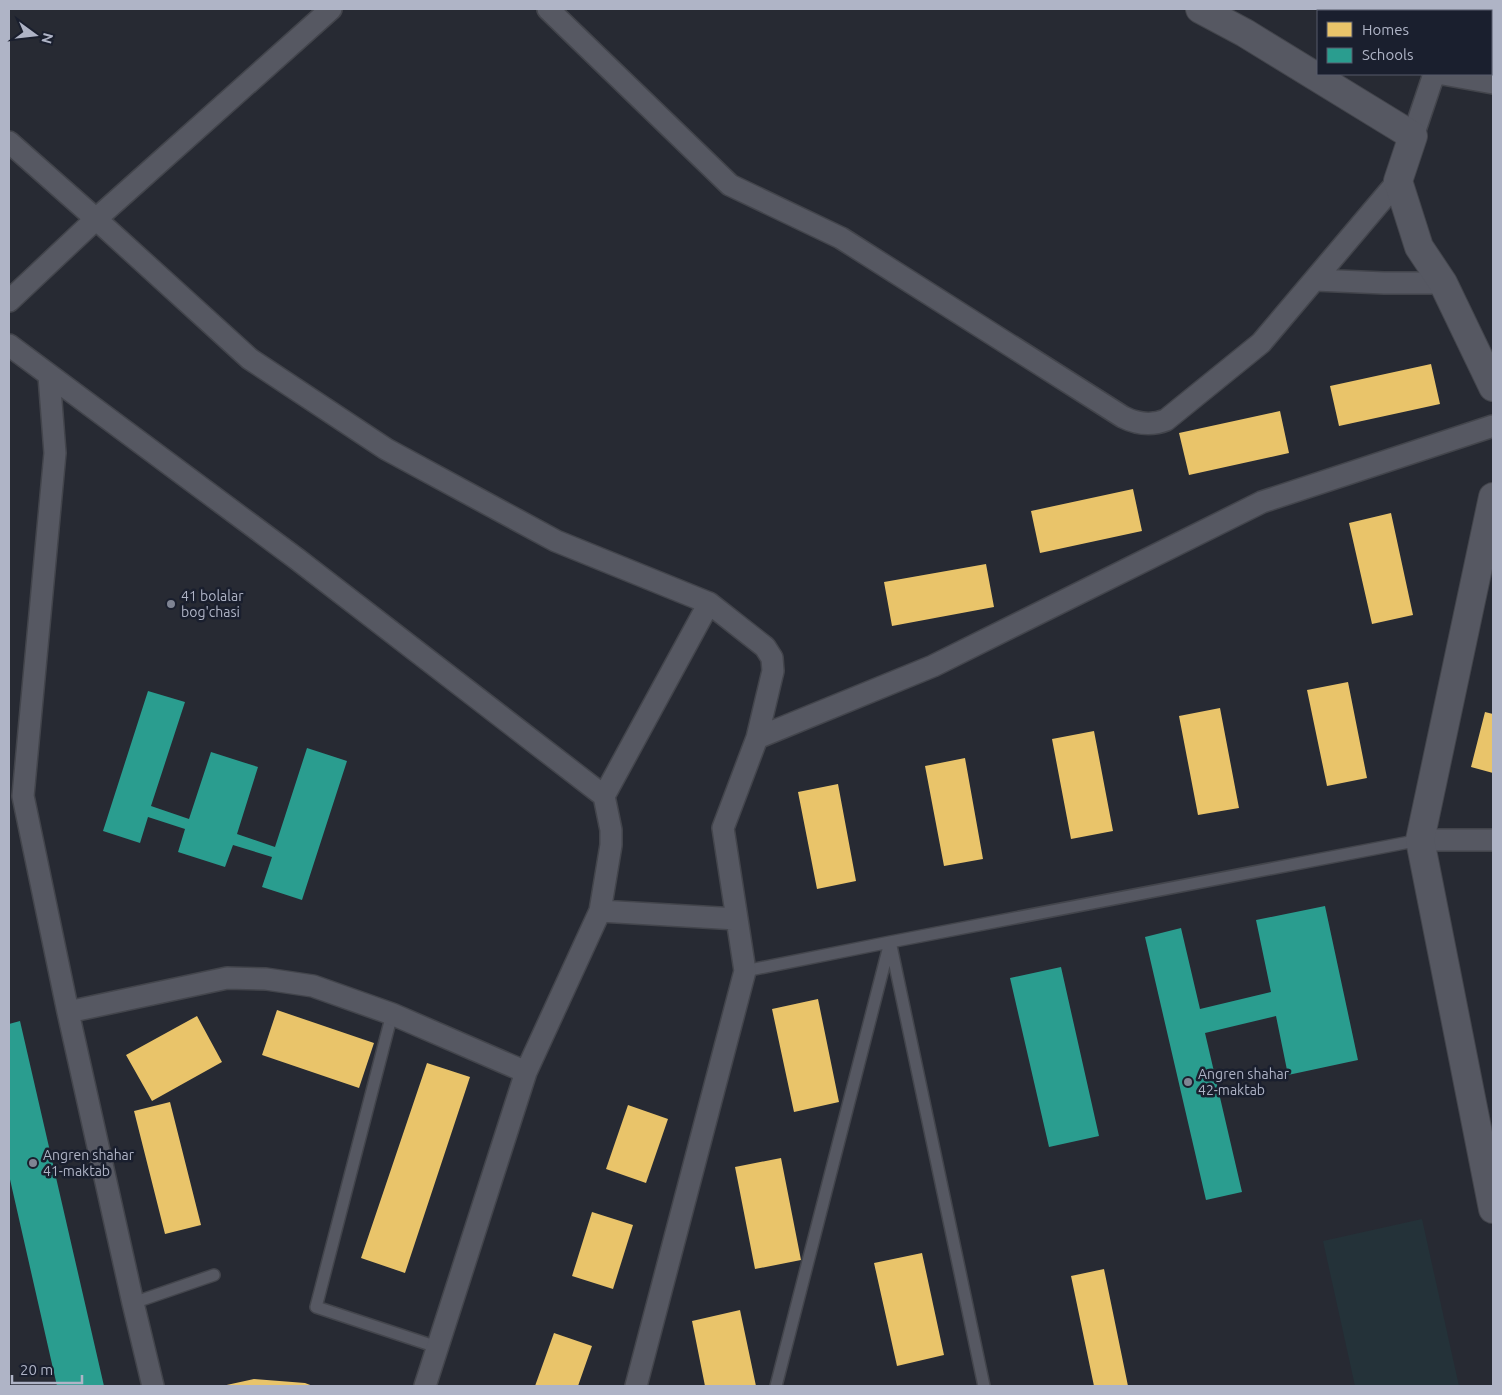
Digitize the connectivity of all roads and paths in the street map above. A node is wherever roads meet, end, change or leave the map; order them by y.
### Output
1 (331, 9) edge
2 (548, 9) edge
3 (1200, 9) edge
4 (1434, 75) edge
5 (1449, 75) edge
6 (1493, 83) edge
7 (1413, 136) junction
8 (9, 142) edge
9 (1398, 181) junction
10 (96, 220) junction
11 (1315, 280) junction
12 (1443, 283) junction
13 (9, 301) edge
14 (9, 346) edge
15 (49, 376) junction
16 (1493, 387) edge
17 (1493, 426) edge
18 (1493, 497) edge
19 (709, 603) junction
20 (757, 738) junction
21 (604, 796) junction
22 (1420, 840) junction
23 (1493, 840) edge
24 (600, 911) junction
25 (737, 918) junction
26 (890, 942) junction
27 (745, 971) junction
28 (68, 1012) junction
29 (392, 1014) junction
30 (526, 1072) junction
31 (1493, 1209) edge
32 (214, 1275) dead end
33 (133, 1303) junction
34 (437, 1347) junction
35 (153, 1386) edge
36 (425, 1386) edge
37 (636, 1386) edge
38 (776, 1386) edge
39 (984, 1386) edge

1 - 10 street
2 - 11 street
3 - 7 street
4 - 7 street
5 - 6 street
7 - 9 street
8 - 10 street
9 - 11 street
9 - 12 street
10 - 13 street
10 - 19 street
11 - 12 street
12 - 16 street
14 - 15 street
15 - 21 street
15 - 28 street
17 - 20 street
18 - 22 street
19 - 20 street
19 - 21 street
20 - 25 street
21 - 24 street
22 - 23 street
22 - 26 lane
22 - 31 street
24 - 25 street
24 - 30 street
25 - 27 street
26 - 27 lane
26 - 38 lane
26 - 39 lane
27 - 37 street
28 - 29 street
28 - 33 street
29 - 30 street
29 - 34 lane
30 - 34 street
32 - 33 lane
33 - 35 street
34 - 36 street

